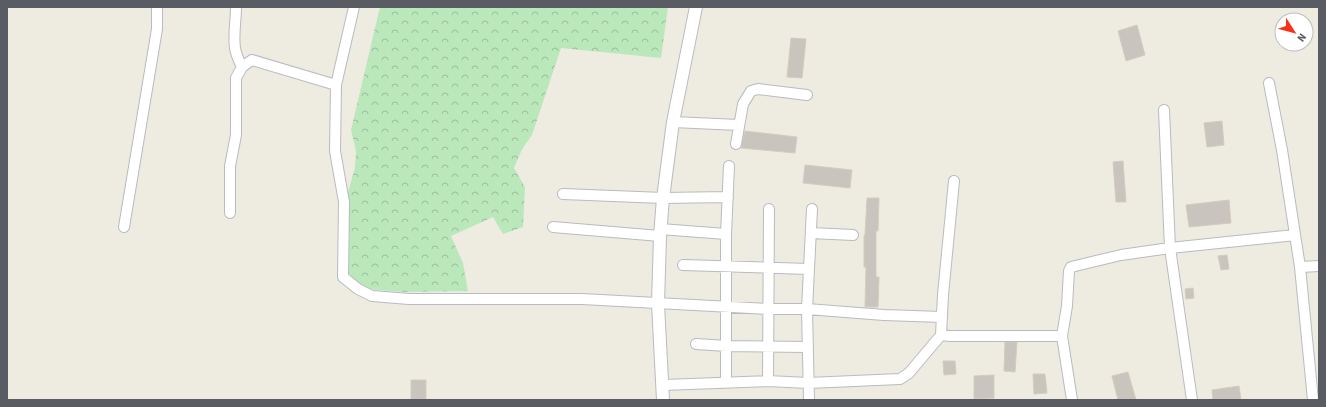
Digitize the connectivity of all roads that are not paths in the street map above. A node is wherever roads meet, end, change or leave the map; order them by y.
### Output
1 (157, 7) edge
2 (236, 7) edge
3 (354, 7) edge
4 (696, 7) edge
5 (242, 66) junction
6 (1269, 82) dead end
7 (336, 86) junction
8 (807, 95) dead end
9 (1164, 110) dead end
10 (673, 122) junction
11 (740, 124) junction
12 (736, 144) dead end
13 (729, 166) dead end
14 (954, 181) dead end
15 (563, 194) dead end
16 (728, 197) junction
17 (663, 198) junction
18 (769, 209) dead end
19 (812, 209) dead end
20 (230, 213) dead end
21 (124, 227) dead end
22 (553, 227) dead end
23 (660, 232) junction
24 (811, 233) junction
25 (726, 234) junction
26 (853, 235) dead end
27 (1295, 235) junction
28 (1170, 248) junction
29 (683, 265) dead end
30 (727, 266) junction
31 (1319, 266) edge
32 (769, 267) junction
33 (1300, 267) junction
34 (809, 269) junction
35 (658, 304) junction
36 (727, 307) junction
37 (769, 309) junction
38 (807, 309) junction
39 (942, 317) junction
40 (941, 335) junction
41 (1062, 336) junction
42 (696, 344) dead end
43 (727, 346) junction
44 (768, 346) junction
45 (808, 347) junction
46 (768, 381) junction
47 (726, 382) junction
48 (808, 383) junction
49 (663, 384) junction
50 (663, 400) edge
51 (809, 400) edge
52 (1072, 400) edge
53 (1192, 400) edge
54 (1313, 400) edge

1 - 21 street
2 - 5 street
3 - 7 street
4 - 10 street
5 - 7 street
5 - 20 street
6 - 27 street
7 - 35 street
8 - 11 street
9 - 28 street
10 - 11 street
10 - 17 street
11 - 12 street
13 - 16 street
14 - 39 street
15 - 17 street
16 - 17 street
16 - 25 street
17 - 23 street
18 - 32 street
19 - 24 street
22 - 23 street
23 - 25 street
23 - 35 street
24 - 26 street
24 - 34 street
25 - 30 street
27 - 28 street
27 - 33 street
28 - 41 street
28 - 53 street
29 - 30 street
30 - 32 street
30 - 36 street
31 - 33 street
32 - 34 street
32 - 37 street
33 - 54 street
34 - 38 street
35 - 36 street
35 - 49 street
36 - 37 street
36 - 43 street
37 - 38 street
37 - 44 street
38 - 39 street
38 - 45 street
39 - 40 street
40 - 41 street
40 - 48 street
41 - 52 street
42 - 43 street
43 - 44 street
43 - 47 street
44 - 45 street
44 - 46 street
45 - 48 street
46 - 47 street
46 - 48 street
47 - 49 street
48 - 51 street
49 - 50 street

